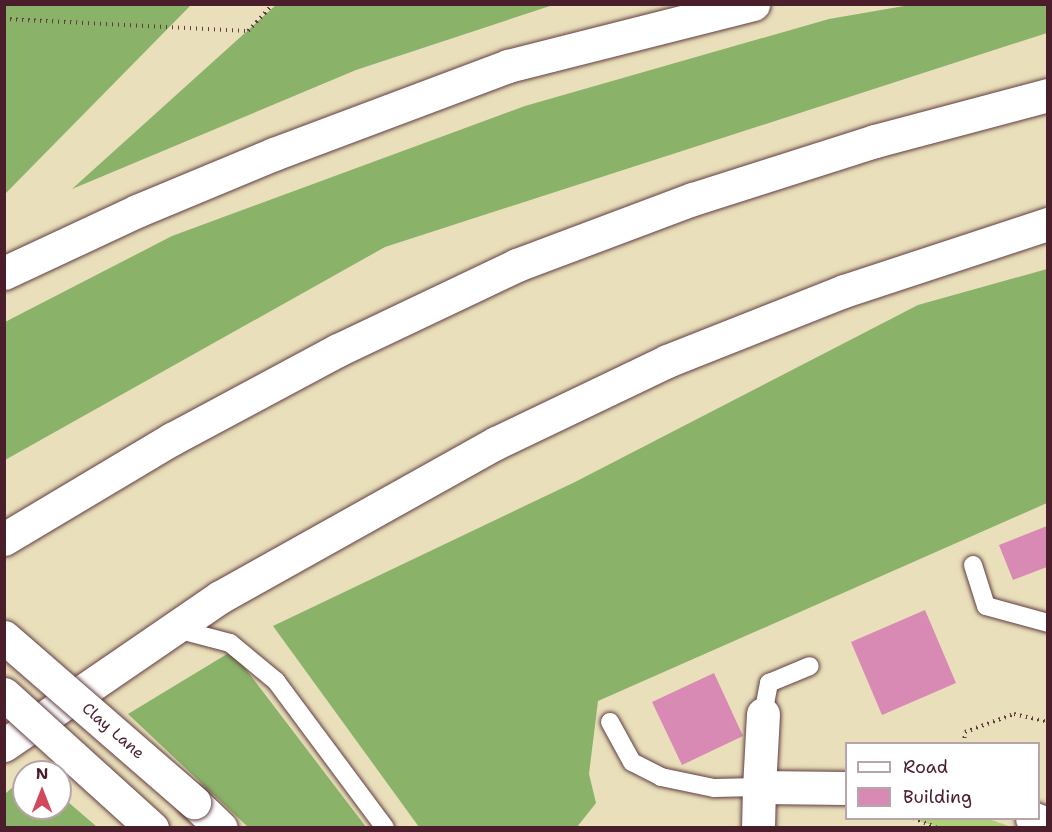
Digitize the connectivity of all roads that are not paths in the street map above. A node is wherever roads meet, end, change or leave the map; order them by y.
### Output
1 (753, 4) edge
2 (1047, 95) edge
3 (1047, 224) edge
4 (4, 273) edge
5 (4, 539) edge
6 (973, 565) dead end
7 (1047, 623) edge
8 (173, 628) junction
9 (4, 637) edge
10 (810, 666) dead end
11 (4, 694) edge
12 (762, 714) joint
13 (610, 722) dead end
14 (4, 745) edge
15 (759, 787) junction
16 (845, 788) edge
17 (152, 828) edge
18 (221, 828) edge
19 (385, 828) edge
20 (758, 828) edge

1 - 4 main road
2 - 5 main road
3 - 8 main road
6 - 7 lane
8 - 14 main road
8 - 19 lane
9 - 18 main road, Clay Lane, bridge
10 - 12 lane
11 - 17 main road, bridge
12 - 15 main road
13 - 15 lane
15 - 16 main road
15 - 20 main road

